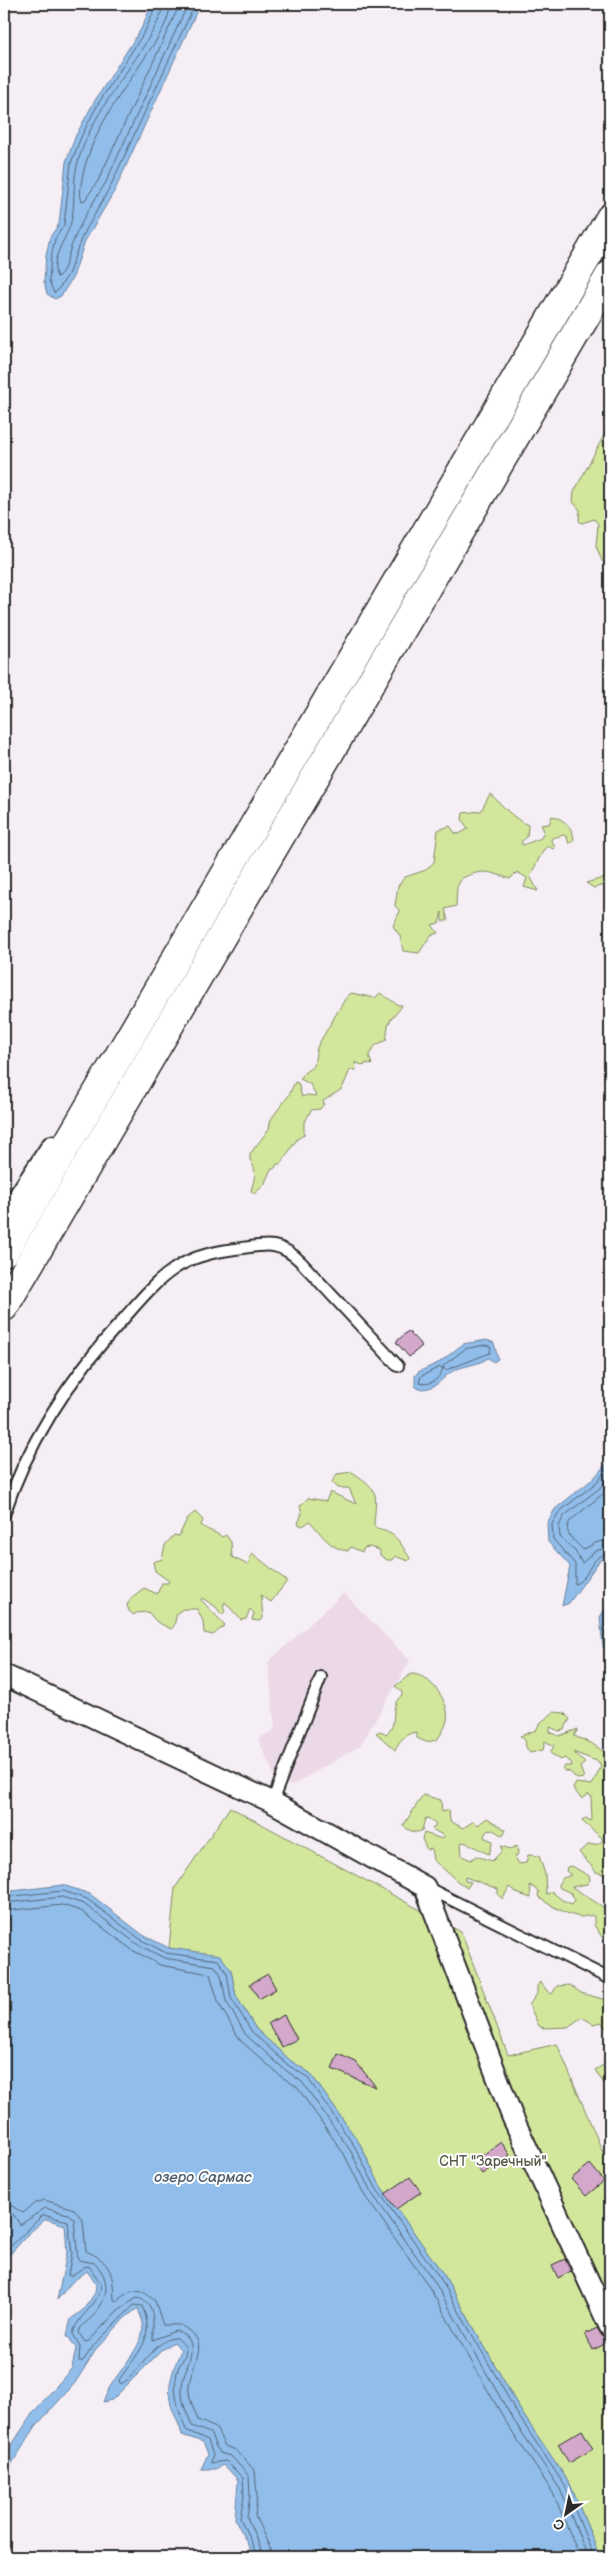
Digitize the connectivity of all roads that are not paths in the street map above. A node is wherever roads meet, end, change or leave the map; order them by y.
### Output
1 (610, 218) edge
2 (608, 281) edge
3 (153, 998) junction
4 (4, 1219) edge
5 (4, 1252) edge
6 (4, 1307) edge
7 (398, 1366) dead end
8 (4, 1515) edge
9 (321, 1678) dead end
10 (7, 1680) edge
11 (272, 1802) junction
12 (425, 1887) junction
13 (610, 1979) edge
14 (610, 2328) edge

1 - 3 highway
2 - 6 highway
3 - 4 street
3 - 5 highway
7 - 8 lane
9 - 11 lane
10 - 11 street
11 - 12 street
12 - 13 lane
12 - 14 street

